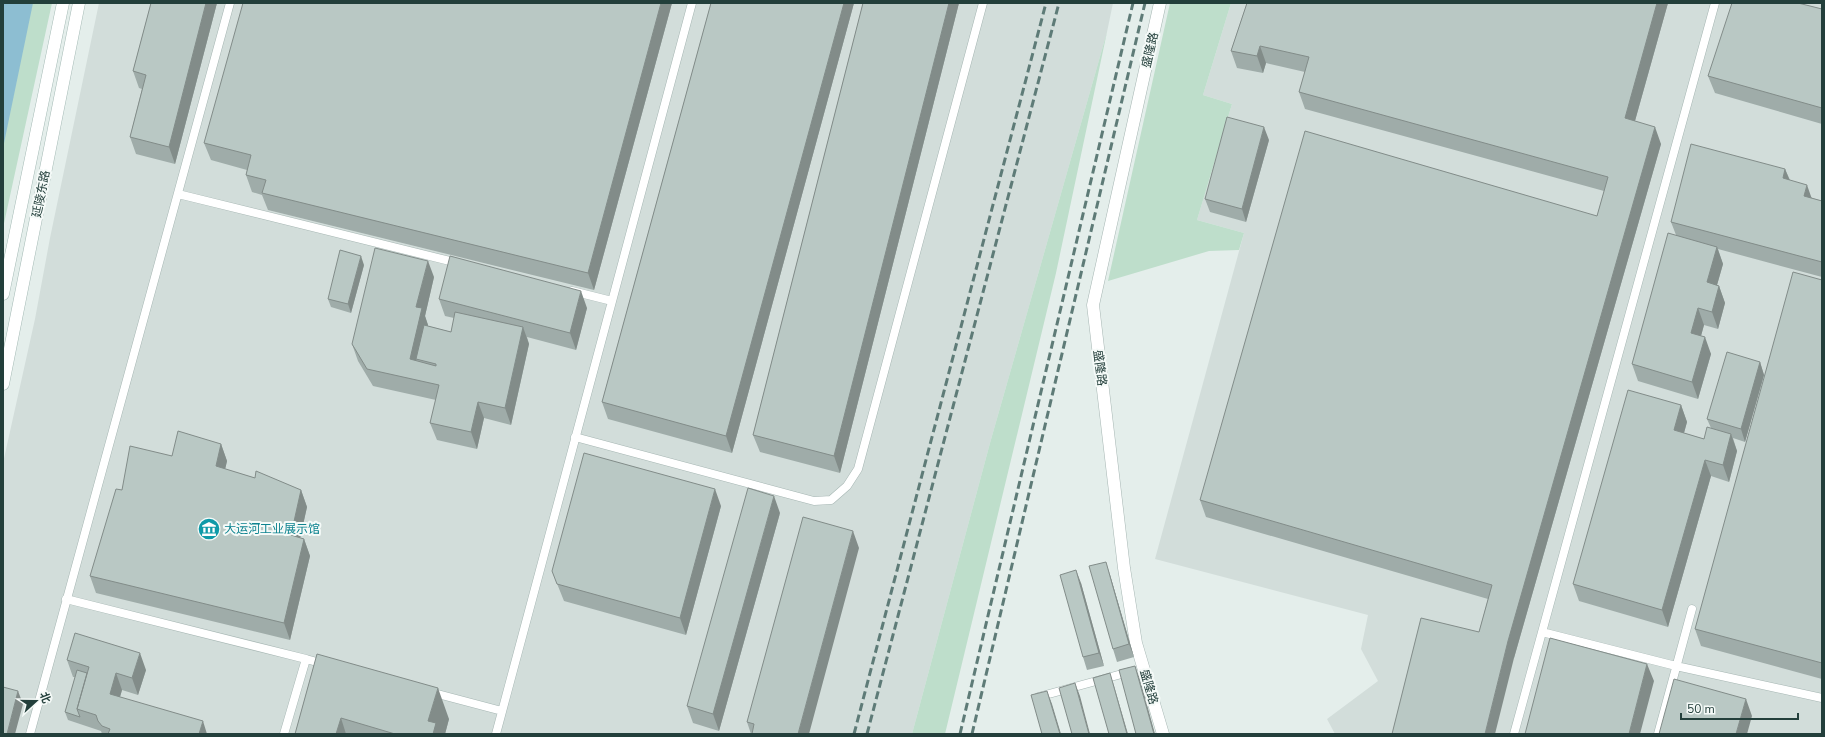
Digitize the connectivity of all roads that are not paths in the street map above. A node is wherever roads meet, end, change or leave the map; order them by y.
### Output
1 (63, 3) edge
2 (80, 3) edge
3 (230, 3) edge
4 (692, 3) edge
5 (984, 3) edge
6 (1160, 3) edge
7 (1715, 3) edge
8 (178, 194) junction
9 (467, 265) edge
10 (566, 290) edge
11 (3, 294) edge
12 (612, 301) junction
13 (3, 384) edge
14 (575, 437) junction
15 (66, 599) junction
16 (1692, 609) dead end
17 (1542, 632) junction
18 (306, 659) junction
19 (1676, 666) junction
20 (336, 667) edge
21 (1143, 668) junction
22 (419, 689) edge
23 (1033, 698) edge
24 (1822, 698) edge
25 (502, 711) junction
26 (30, 734) edge
27 (284, 734) edge
28 (496, 734) edge
29 (1162, 734) edge
30 (1514, 734) edge
31 (1658, 734) edge

1 - 11 street, 延陵东路
2 - 13 street, 延陵东路
3 - 8 lane
4 - 12 lane
5 - 14 lane
6 - 21 street, 盛隆路
7 - 17 lane
8 - 9 lane
8 - 15 lane
10 - 12 lane
12 - 14 lane
14 - 25 lane
15 - 18 lane
15 - 26 lane
16 - 19 lane
17 - 19 lane
17 - 30 lane
18 - 20 lane
18 - 27 lane
19 - 24 lane
19 - 31 lane
21 - 23 lane
21 - 29 street, 盛隆路
22 - 25 lane
25 - 28 lane

